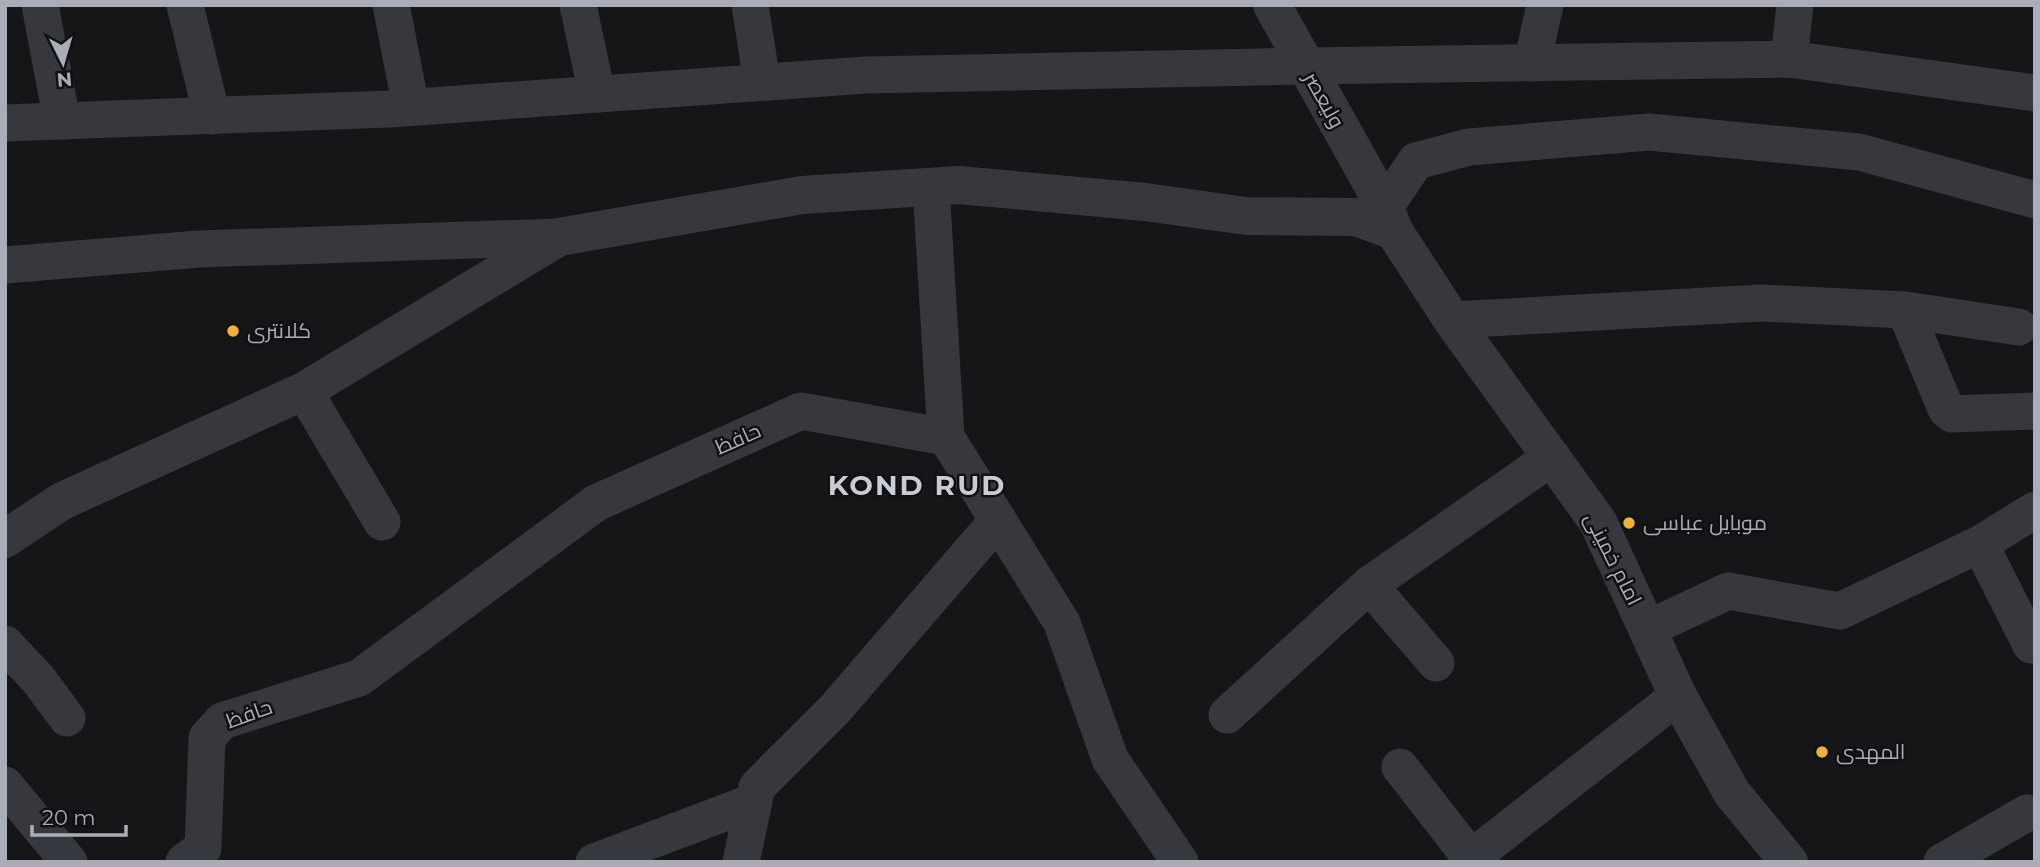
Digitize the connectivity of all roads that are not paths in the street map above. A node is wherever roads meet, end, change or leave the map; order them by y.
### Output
1 (40, 5) edge
2 (185, 5) edge
3 (391, 5) edge
4 (578, 5) edge
5 (750, 5) edge
6 (1272, 5) edge
7 (1545, 5) edge
8 (1795, 5) edge
9 (1789, 59) junction
10 (1532, 63) junction
11 (1313, 80) junction
12 (762, 82) junction
13 (2035, 93) edge
14 (597, 94) junction
15 (411, 107) junction
16 (212, 116) junction
17 (62, 121) junction
18 (5, 123) edge
19 (931, 187) junction
20 (2035, 200) edge
21 (1385, 211) junction
22 (559, 237) junction
23 (5, 265) edge
24 (1905, 310) junction
25 (1452, 320) junction
26 (2019, 327) dead end
27 (304, 391) junction
28 (2035, 411) edge
29 (946, 437) junction
30 (1552, 457) junction
31 (2035, 510) edge
32 (998, 520) junction
33 (382, 522) dead end
34 (5, 539) edge
35 (1980, 544) junction
36 (1369, 585) junction
37 (1647, 629) junction
38 (5, 643) edge
39 (2031, 645) dead end
40 (1436, 663) dead end
41 (1678, 696) junction
42 (1227, 715) dead end
43 (67, 718) dead end
44 (1400, 767) dead end
45 (5, 785) edge
46 (753, 802) junction
47 (2027, 813) dead end
48 (1173, 859) edge
49 (1470, 861) edge
50 (69, 862) edge
51 (184, 862) edge
52 (594, 862) edge
53 (741, 862) edge
54 (1789, 862) edge
55 (1942, 862) edge

1 - 17 street
2 - 16 street
3 - 15 street
4 - 14 street
5 - 12 street
6 - 11 street, ولیعصر
7 - 10 street
8 - 9 street
9 - 10 street
9 - 13 street
10 - 11 street
11 - 12 street
11 - 21 street, ولیعصر
12 - 14 street
14 - 15 street
15 - 16 street
16 - 17 street
17 - 18 street
19 - 21 street
19 - 22 street
19 - 29 street
20 - 21 street
21 - 25 street, امام خمینی
22 - 23 street
22 - 27 street
24 - 25 street
24 - 26 street
24 - 28 street
25 - 30 street, امام خمینی
27 - 33 street
27 - 34 street
29 - 32 street
29 - 51 street, حافظ
30 - 36 street
30 - 37 street, امام خمینی
31 - 35 street
32 - 46 street
32 - 48 street
35 - 37 street
35 - 39 street
36 - 40 street
36 - 42 street
37 - 41 street, امام خمینی
38 - 43 street
41 - 49 street
41 - 54 street, امام خمینی
44 - 49 street
45 - 50 street
46 - 52 street
46 - 53 street
47 - 55 street

